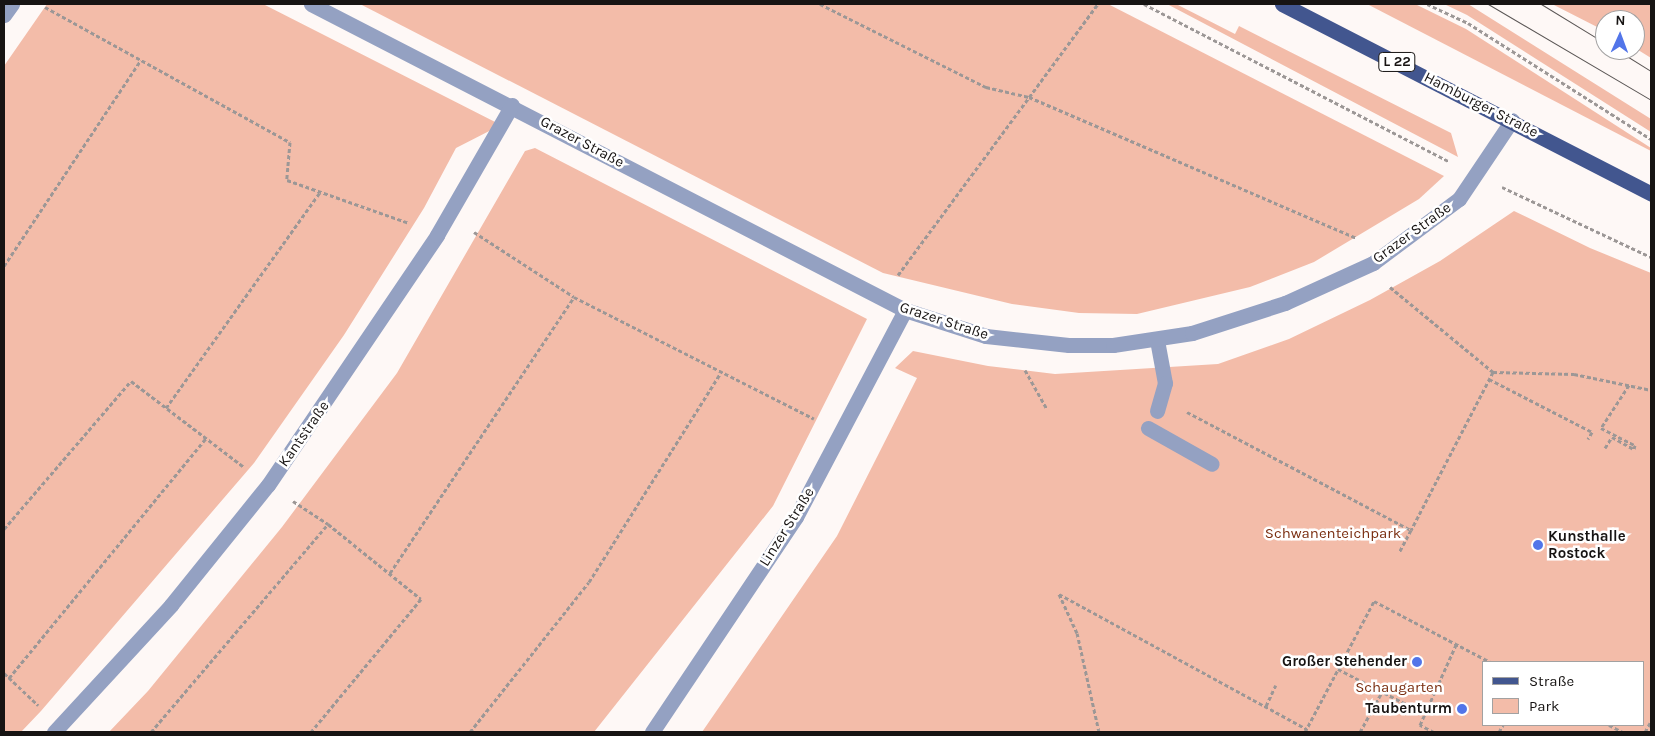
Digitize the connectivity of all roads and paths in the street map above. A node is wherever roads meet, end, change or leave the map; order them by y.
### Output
1 (12, 4) edge
2 (311, 4) edge
3 (820, 4) edge
4 (1098, 4) edge
5 (1144, 4) edge
6 (1282, 4) edge
7 (1427, 4) edge
8 (45, 7) dead end
9 (4, 15) edge
10 (141, 60) junction
11 (1029, 97) junction
12 (512, 105) junction
13 (1512, 120) junction
14 (1651, 139) edge
15 (1478, 175) junction
16 (320, 192) junction
17 (1651, 194) edge
18 (448, 218) junction
19 (437, 235) junction
20 (1650, 257) edge
21 (1373, 263) junction
22 (4, 266) edge
23 (574, 297) junction
24 (881, 298) junction
25 (905, 310) junction
26 (1157, 340) junction
27 (1021, 364) dead end
28 (722, 372) junction
29 (1493, 372) junction
30 (1489, 379) junction
31 (1630, 384) junction
32 (1651, 390) edge
33 (1160, 405) joint
34 (166, 408) junction
35 (1046, 409) dead end
36 (823, 424) dead end
37 (1148, 428) dead end
38 (206, 438) junction
39 (1588, 439) dead end
40 (1606, 448) dead end
41 (1212, 464) dead end
42 (268, 485) junction
43 (328, 524) junction
44 (4, 529) edge
45 (1411, 530) junction
46 (1400, 551) dead end
47 (390, 573) junction
48 (1456, 645) junction
49 (1488, 661) edge
50 (1338, 669) junction
51 (4, 673) edge
52 (9, 678) junction
53 (1276, 685) dead end
54 (1382, 692) junction
55 (1266, 706) junction
56 (1425, 714) junction
57 (1651, 721) edge
58 (1610, 726) edge
59 (58, 729) edge
60 (1306, 730) edge
61 (151, 732) edge
62 (311, 732) edge
63 (470, 732) edge
64 (652, 732) edge
65 (1100, 732) edge
66 (1360, 732) edge
67 (1434, 732) edge
68 (1623, 732) edge
69 (1645, 732) edge

1 - 9 street
2 - 12 street, Grazer Straße
3 - 11 path
4 - 11 path
5 - 15 path
6 - 13 main road, Hamburger Straße / L 22
7 - 14 path
8 - 10 path
10 - 16 path
10 - 22 path
11 - 21 path
11 - 24 path
12 - 18 street, Kantstraße
12 - 24 street, Grazer Straße
13 - 15 street, Grazer Straße
13 - 17 main road, Hamburger Straße / L 22
15 - 20 path
15 - 21 street, Grazer Straße
16 - 19 path
16 - 34 path
18 - 19 street, Kantstraße
18 - 23 path
19 - 42 street, Kantstraße
21 - 26 street, Grazer Straße
21 - 29 path
23 - 28 path
23 - 47 path
24 - 25 street, Grazer Straße
25 - 26 street, Grazer Straße
25 - 64 street, Linzer Straße
26 - 33 street
27 - 35 path
28 - 36 path
28 - 63 path
29 - 30 path
29 - 31 path
30 - 39 path
30 - 45 path
31 - 32 path
31 - 40 path
33 - 45 path
34 - 38 path
34 - 44 path
37 - 41 street
38 - 42 path
38 - 52 path
42 - 43 path
42 - 59 street, Kantstraße
43 - 47 path
43 - 61 path
45 - 46 path
47 - 62 path
48 - 49 path
48 - 50 path
48 - 56 path
50 - 54 path
50 - 60 path
51 - 52 path
52 - 59 path
53 - 55 path
54 - 56 path
54 - 66 path
55 - 60 path
55 - 65 path
56 - 67 path
57 - 69 path
58 - 68 path

